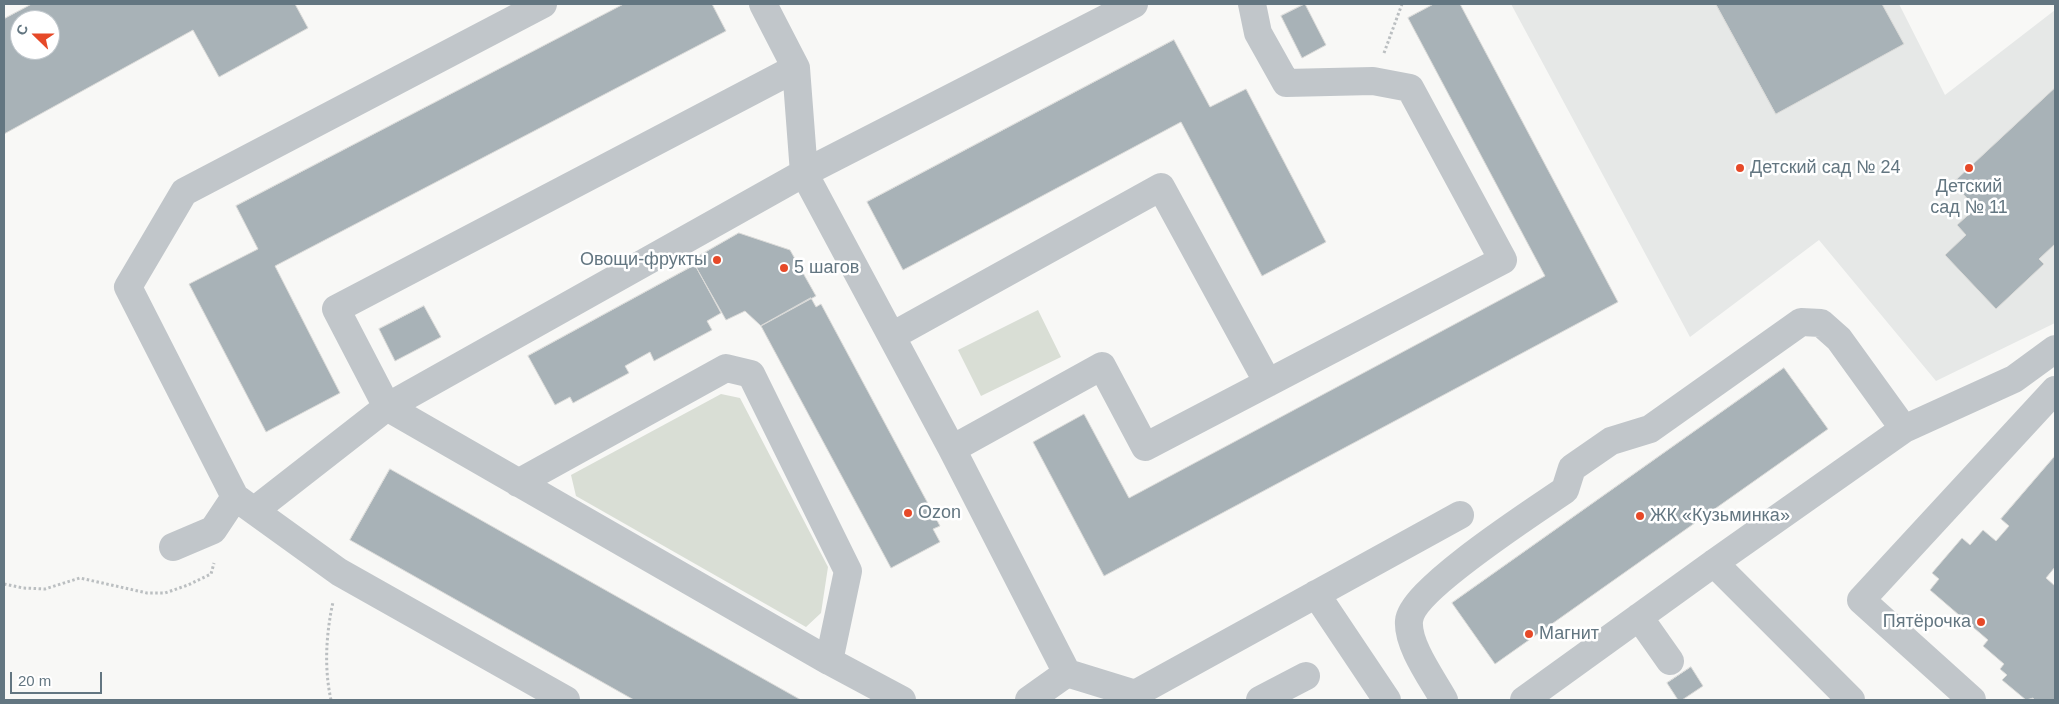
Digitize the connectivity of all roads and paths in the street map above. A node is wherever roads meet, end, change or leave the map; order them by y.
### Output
1 (543, 4) edge
2 (763, 4) edge
3 (1134, 4) edge
4 (1252, 4) edge
5 (1402, 4) edge
6 (796, 68) junction
7 (1373, 82) junction
8 (804, 173) junction
9 (892, 336) junction
10 (2055, 349) edge
11 (2014, 379) junction
12 (2055, 379) edge
13 (1268, 383) junction
14 (2055, 390) edge
15 (387, 406) junction
16 (1904, 429) junction
17 (952, 448) junction
18 (518, 483) junction
19 (245, 503) junction
20 (1460, 514) dead end
21 (213, 530) junction
22 (173, 547) dead end
23 (1714, 563) junction
24 (339, 572) junction
25 (4, 584) edge
26 (1316, 594) junction
27 (1639, 617) junction
28 (829, 661) junction
29 (1670, 661) dead end
30 (1067, 673) junction
31 (1306, 676) dead end
32 (1137, 697) edge
33 (331, 700) edge
34 (566, 700) edge
35 (902, 700) edge
36 (1028, 700) edge
37 (1260, 700) edge
38 (1387, 700) edge
39 (1444, 700) edge
40 (1524, 700) edge
41 (1851, 700) edge
42 (1972, 700) edge

1 - 19 lane
2 - 6 lane
3 - 8 lane
4 - 7 lane
5 - 7 path
6 - 8 lane
6 - 15 lane
7 - 13 lane
8 - 9 lane
8 - 15 lane
9 - 13 lane
9 - 17 lane
10 - 11 lane
11 - 12 lane
11 - 16 lane
13 - 17 lane
14 - 42 lane
15 - 18 lane
15 - 19 lane
16 - 23 lane
16 - 39 lane
17 - 30 lane
18 - 28 lane
18 - 28 lane
19 - 21 lane
19 - 24 lane
20 - 26 lane
21 - 22 lane
21 - 25 path
23 - 27 lane
23 - 41 lane
24 - 33 path
24 - 34 lane
26 - 32 lane
26 - 38 lane
27 - 29 lane
27 - 40 lane
28 - 35 lane
30 - 32 lane
30 - 36 lane
31 - 37 lane

